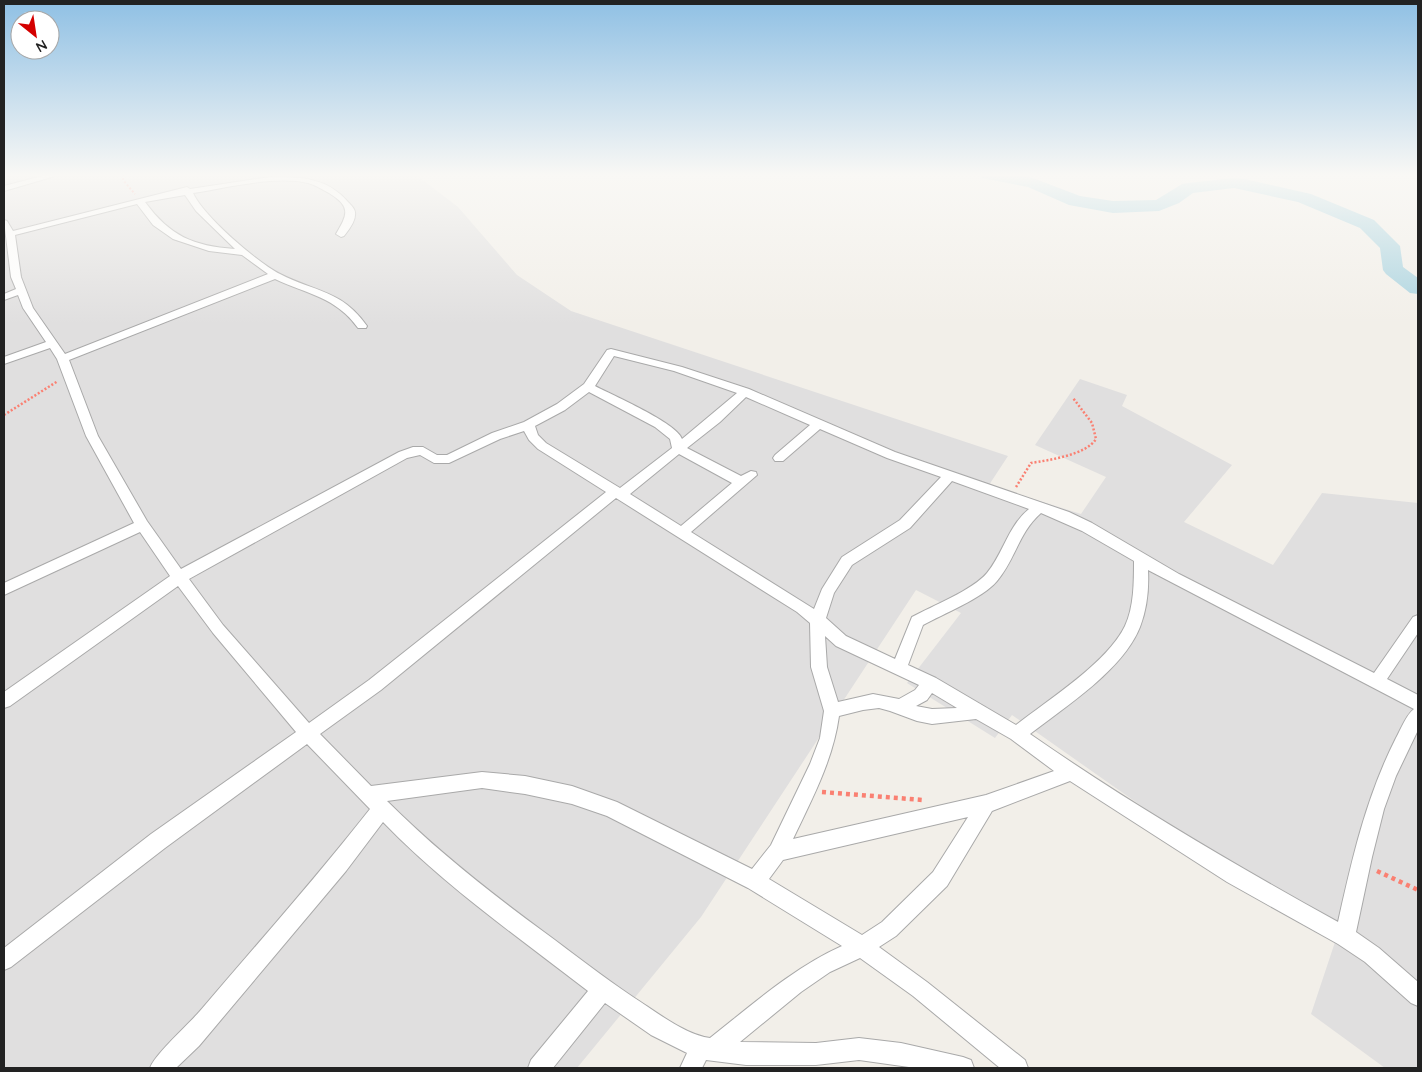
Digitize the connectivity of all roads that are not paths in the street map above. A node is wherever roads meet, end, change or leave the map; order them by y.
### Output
1 (55, 224) edge
2 (158, 224) edge
3 (214, 224) edge
4 (347, 224) edge
5 (341, 234) dead end
6 (7, 237) edge
7 (245, 252) junction
8 (275, 275) junction
9 (21, 291) junction
10 (4, 297) edge
11 (362, 326) dead end
12 (52, 344) junction
13 (4, 361) edge
14 (66, 366) junction
15 (588, 387) junction
16 (745, 392) junction
17 (819, 423) junction
18 (528, 425) junction
19 (678, 449) junction
20 (779, 458) dead end
21 (949, 477) junction
22 (619, 492) junction
23 (1040, 507) junction
24 (142, 525) junction
25 (681, 532) junction
26 (1141, 560) junction
27 (179, 577) junction
28 (4, 589) edge
29 (818, 619) junction
30 (1418, 621) edge
31 (900, 668) junction
32 (1377, 682) junction
33 (930, 683) junction
34 (4, 701) edge
35 (1418, 703) edge
36 (900, 706) junction
37 (832, 711) junction
38 (978, 711) junction
39 (1418, 715) edge
40 (307, 733) junction
41 (1017, 734) junction
42 (1071, 772) junction
43 (367, 795) junction
44 (986, 804) junction
45 (382, 809) junction
46 (778, 852) junction
47 (756, 881) junction
48 (1345, 937) junction
49 (862, 947) junction
50 (4, 960) edge
51 (603, 989) junction
52 (1418, 996) edge
53 (707, 1049) junction
54 (161, 1068) edge
55 (539, 1068) edge
56 (691, 1068) edge
57 (964, 1068) edge
58 (1017, 1068) edge

1 - 6 street
2 - 7 street
3 - 7 street
4 - 5 street
6 - 9 street
7 - 8 street
8 - 11 street
8 - 14 street
9 - 10 street
9 - 12 street
12 - 13 street
12 - 14 street
14 - 24 street
15 - 16 street
15 - 18 street
15 - 19 street
16 - 17 street
16 - 19 street
17 - 20 street
17 - 21 street
18 - 22 street
18 - 27 street
19 - 22 street
19 - 25 street
21 - 23 street
21 - 29 street
22 - 25 street
22 - 40 street
23 - 26 street
23 - 31 street
24 - 27 street
24 - 28 street
25 - 29 street
26 - 32 street
26 - 41 street
27 - 34 street
27 - 40 street
29 - 31 street
29 - 37 street
30 - 32 street
31 - 33 street
32 - 35 street
33 - 36 street
33 - 38 street
36 - 37 street
36 - 38 street
37 - 46 street
38 - 41 street
39 - 48 street
40 - 43 street
40 - 50 street
41 - 42 street
42 - 44 street
42 - 48 street
43 - 45 street
43 - 47 street
44 - 46 street
44 - 49 street
45 - 51 street
45 - 54 street
46 - 47 street
47 - 49 street
48 - 52 street
49 - 53 street
49 - 58 street
51 - 53 street
51 - 55 street
53 - 56 street
53 - 57 street

